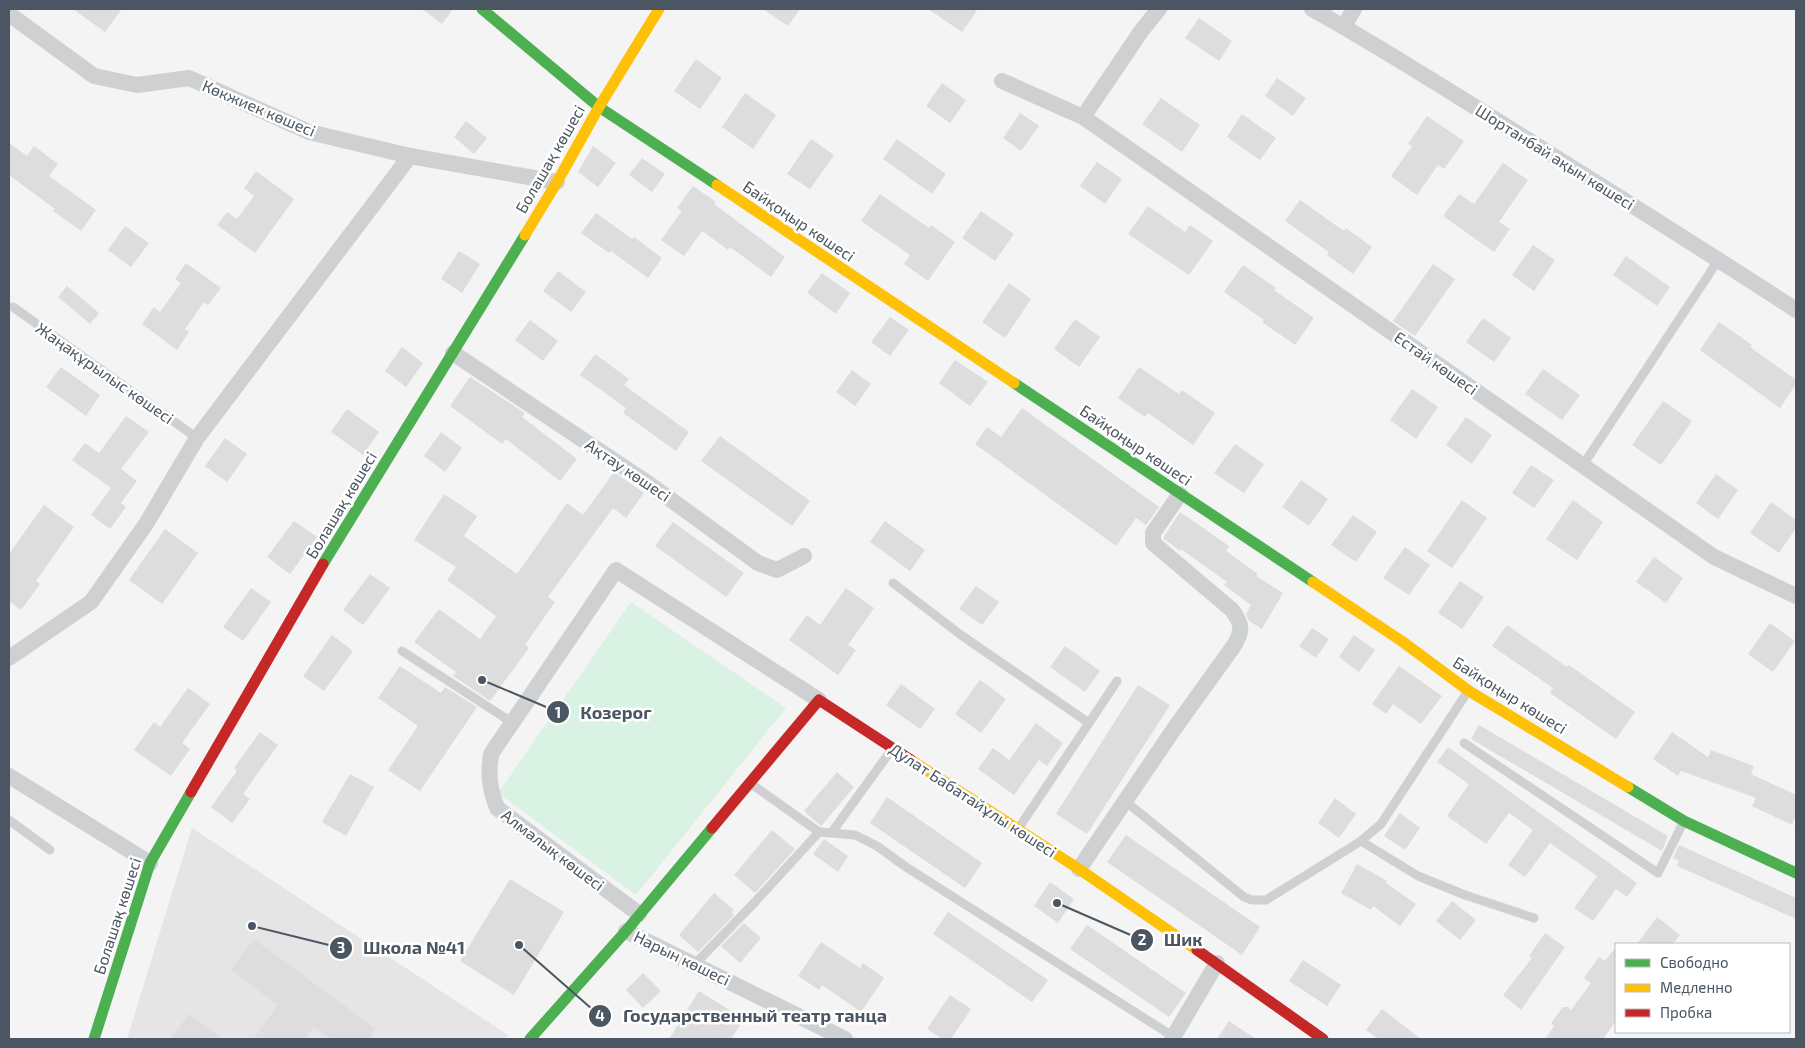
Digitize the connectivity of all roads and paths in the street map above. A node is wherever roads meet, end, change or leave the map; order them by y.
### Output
1 (482, 9) edge
2 (659, 9) edge
3 (1159, 9) edge
4 (1312, 9) edge
5 (1354, 9) edge
6 (9, 14) edge
7 (1344, 26) junction
8 (1002, 81) dead end
9 (599, 107) junction
10 (1083, 117) junction
11 (410, 156) junction
12 (556, 182) junction
13 (1719, 259) junction
14 (13, 307) dead end
15 (1796, 310) edge
16 (453, 353) junction
17 (197, 438) junction
18 (1583, 465) junction
19 (1180, 494) junction
20 (804, 556) dead end
21 (616, 570) joint
22 (893, 583) dead end
23 (1796, 596) edge
24 (402, 651) dead end
25 (9, 658) edge
26 (1117, 681) dead end
27 (1468, 691) junction
28 (819, 700) junction
29 (513, 723) junction
30 (1089, 723) junction
31 (1464, 743) dead end
32 (893, 748) junction
33 (9, 776) edge
34 (750, 783) junction
35 (1125, 801) junction
36 (9, 820) edge
37 (1684, 821) junction
38 (1018, 830) junction
39 (819, 832) junction
40 (832, 832) junction
41 (1361, 840) junction
42 (50, 850) dead end
43 (150, 863) junction
44 (1079, 870) junction
45 (1796, 873) edge
46 (638, 914) junction
47 (1534, 918) dead end
48 (626, 931) junction
49 (1217, 963) junction
50 (695, 964) junction
51 (1173, 1038) edge
52 (94, 1039) edge
53 (530, 1039) edge
54 (846, 1039) edge
55 (1323, 1039) edge

1 - 9 street, Байқоңыр көшесі
2 - 9 street, Болашақ көшесі
3 - 10 street
4 - 7 street, Шортанбай ақын көшесі
5 - 7 street
6 - 11 street, Көкжиек көшесі
7 - 13 street, Шортанбай ақын көшесі
8 - 10 street, Естай көшесі
9 - 12 street, Болашақ көшесі
9 - 19 street, Байқоңыр көшесі
10 - 18 street, Естай көшесі
11 - 12 street, Көкжиек көшесі
11 - 17 street
12 - 16 street, Болашақ көшесі
13 - 15 street, Шортанбай ақын көшесі
13 - 18 lane
14 - 17 lane, Жаңақұрылыс көшесі
16 - 20 street, Ақтау көшесі
16 - 43 street, Болашақ көшесі
17 - 25 street
18 - 23 street, Естай көшесі
19 - 27 street, Байқоңыр көшесі
19 - 35 street
21 - 28 street, Дулат Бабатайұлы көшесі
21 - 29 street, Алмалық көшесі
22 - 30 lane
24 - 29 lane
26 - 30 lane
27 - 37 street, Байқоңыр көшесі
27 - 41 lane
28 - 32 street, Дулат Бабатайұлы көшесі
28 - 34 street
29 - 46 street, Алмалық көшесі
30 - 38 lane
31 - 37 lane
32 - 38 street, Дулат Бабатайұлы көшесі
32 - 40 lane
33 - 43 street
34 - 39 lane
34 - 46 street
35 - 41 lane
35 - 44 street
36 - 42 lane
37 - 45 street, Байқоңыр көшесі
38 - 44 street, Дулат Бабатайұлы көшесі
39 - 40 lane
39 - 50 lane
40 - 51 lane
41 - 47 lane
43 - 52 street, Болашақ көшесі
44 - 49 street, Дулат Бабатайұлы көшесі
46 - 48 street
48 - 50 street, Нарын көшесі
48 - 53 street
49 - 51 street
49 - 55 street, Дулат Бабатайұлы көшесі
50 - 54 street, Нарын көшесі

